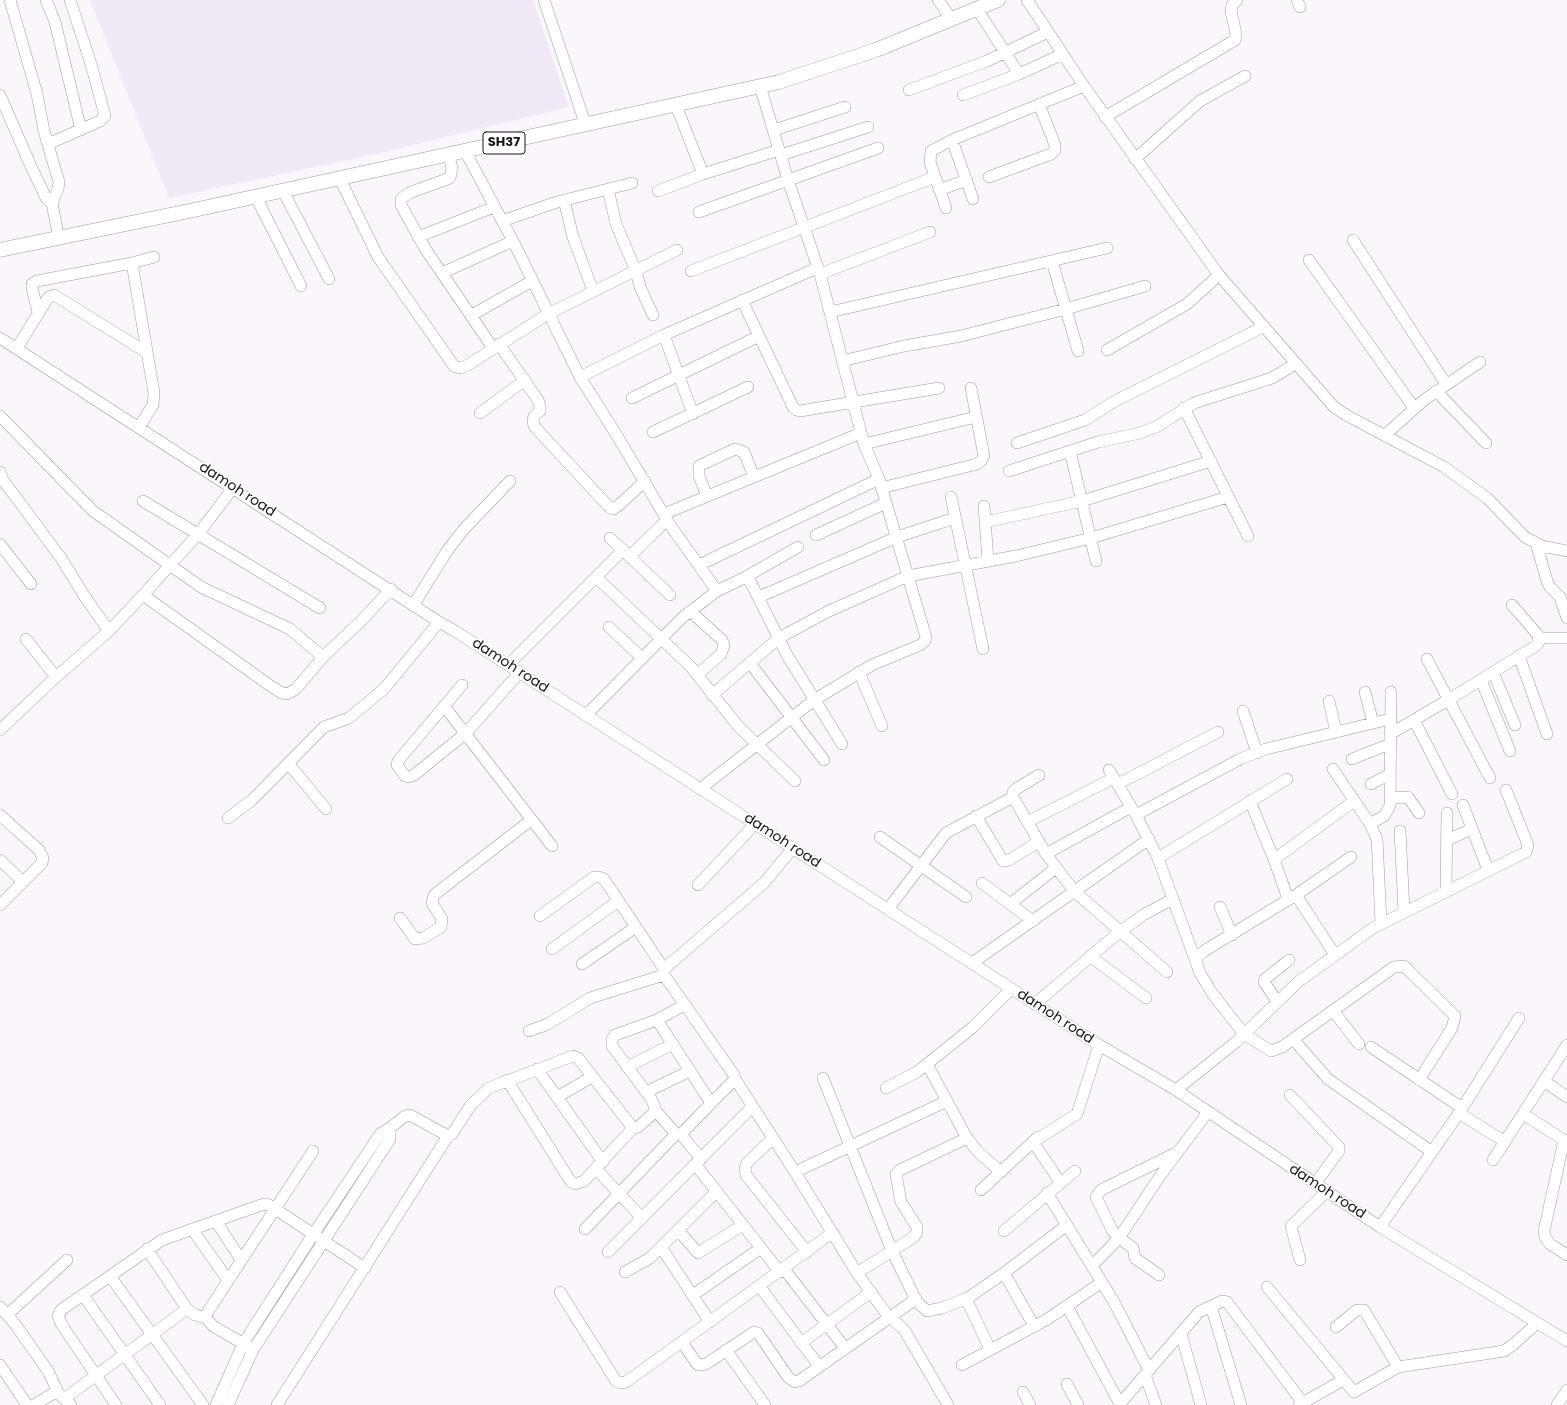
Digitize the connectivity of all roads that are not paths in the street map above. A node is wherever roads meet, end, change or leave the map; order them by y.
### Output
1 (10, 0) edge
2 (46, 0) edge
3 (70, 0) edge
4 (544, 0) edge
5 (938, 0) edge
6 (998, 0) edge
7 (1027, 0) edge
8 (1237, 0) edge
9 (979, 5) edge
10 (948, 14) junction
11 (1048, 32) junction
12 (1005, 53) junction
13 (1063, 54) junction
14 (1019, 74) junction
15 (1245, 76) dead end
16 (760, 86) junction
17 (1084, 86) junction
18 (909, 90) dead end
19 (0, 95) edge
20 (963, 95) dead end
21 (1039, 104) junction
22 (676, 105) junction
23 (845, 107) dead end
24 (583, 117) junction
25 (1105, 117) junction
26 (868, 127) dead end
27 (81, 130) junction
28 (774, 130) junction
29 (952, 140) junction
30 (48, 144) junction
31 (878, 148) dead end
32 (465, 151) junction
33 (780, 152) junction
34 (449, 155) junction
35 (1135, 159) junction
36 (703, 174) junction
37 (935, 177) junction
38 (989, 177) dead end
39 (340, 178) junction
40 (788, 180) junction
41 (966, 180) junction
42 (632, 183) dead end
43 (608, 189) junction
44 (939, 190) junction
45 (283, 191) junction
46 (658, 191) dead end
47 (256, 197) junction
48 (973, 199) dead end
49 (564, 200) junction
50 (52, 203) junction
51 (494, 206) junction
52 (946, 208) dead end
53 (699, 212) dead end
54 (502, 221) junction
55 (804, 228) junction
56 (57, 229) junction
57 (930, 232) dead end
58 (418, 237) junction
59 (1353, 240) dead end
60 (0, 241) edge
61 (513, 241) junction
62 (1107, 248) dead end
63 (0, 250) edge
64 (678, 250) dead end
65 (154, 257) dead end
66 (1309, 260) dead end
67 (1052, 261) junction
68 (132, 263) junction
69 (636, 271) junction
70 (691, 271) dead end
71 (818, 271) junction
72 (442, 273) junction
73 (1218, 275) junction
74 (329, 279) dead end
75 (532, 281) junction
76 (301, 286) dead end
77 (1144, 286) dead end
78 (593, 292) junction
79 (742, 300) junction
80 (1066, 309) junction
81 (38, 312) junction
82 (830, 312) junction
83 (548, 314) junction
84 (472, 315) junction
85 (653, 316) dead end
86 (1263, 327) junction
87 (664, 335) junction
88 (759, 336) junction
89 (0, 338) edge
90 (496, 346) junction
91 (16, 348) junction
92 (1107, 350) dead end
93 (1078, 351) dead end
94 (146, 352) junction
95 (842, 361) junction
96 (1480, 362) dead end
97 (1295, 364) junction
98 (678, 375) junction
99 (580, 377) junction
100 (525, 380) junction
101 (1446, 384) junction
102 (748, 387) dead end
103 (939, 388) dead end
104 (971, 388) dead end
105 (1436, 391) junction
106 (632, 398) dead end
107 (853, 402) junction
108 (1184, 408) junction
109 (1414, 408) junction
110 (480, 413) dead end
111 (692, 414) junction
112 (0, 416) edge
113 (976, 417) junction
114 (139, 427) junction
115 (653, 432) dead end
116 (861, 433) junction
117 (1385, 435) junction
118 (1017, 443) dead end
119 (1486, 443) dead end
120 (864, 444) junction
121 (1070, 451) junction
122 (1210, 461) junction
123 (1009, 471) dead end
124 (754, 477) junction
125 (1, 478) edge
126 (510, 481) dead end
127 (645, 481) junction
128 (880, 483) junction
129 (233, 488) junction
130 (707, 496) junction
131 (950, 497) dead end
132 (1228, 497) junction
133 (143, 501) dead end
134 (1082, 501) junction
135 (886, 503) junction
136 (984, 506) dead end
137 (665, 517) junction
138 (955, 518) junction
139 (985, 522) junction
140 (199, 533) junction
141 (816, 535) dead end
142 (1248, 536) dead end
143 (897, 537) junction
144 (610, 538) dead end
145 (1090, 538) junction
146 (1536, 543) junction
147 (0, 544) edge
148 (798, 547) dead end
149 (1567, 551) edge
150 (626, 553) junction
151 (988, 561) junction
152 (1096, 561) dead end
153 (699, 565) junction
154 (966, 565) junction
155 (169, 566) junction
156 (908, 576) junction
157 (596, 577) junction
158 (744, 578) junction
159 (31, 584) dead end
160 (390, 589) junction
161 (717, 591) junction
162 (143, 595) junction
163 (670, 595) dead end
164 (758, 597) junction
165 (417, 600) junction
166 (1512, 605) dead end
167 (320, 608) dead end
168 (690, 611) junction
169 (1567, 618) edge
170 (439, 622) junction
171 (609, 627) dead end
172 (109, 631) junction
173 (662, 638) junction
174 (779, 638) junction
175 (1539, 638) junction
176 (1567, 638) edge
177 (26, 639) dead end
178 (983, 649) dead end
179 (1519, 656) junction
180 (323, 657) junction
181 (642, 658) junction
182 (1427, 659) dead end
183 (750, 663) junction
184 (508, 665) junction
185 (520, 672) junction
186 (859, 672) junction
187 (1493, 672) junction
188 (697, 675) junction
189 (56, 677) junction
190 (1481, 680) junction
191 (462, 685) dead end
192 (1365, 692) dead end
193 (1391, 692) dead end
194 (712, 695) junction
195 (814, 700) junction
196 (1448, 700) junction
197 (1329, 701) dead end
198 (444, 706) junction
199 (1243, 711) dead end
200 (586, 715) junction
201 (792, 717) junction
202 (1390, 719) junction
203 (1414, 720) junction
204 (1373, 723) junction
205 (1515, 725) dead end
206 (882, 726) dead end
207 (0, 730) edge
208 (1218, 732) dead end
209 (1336, 732) junction
210 (466, 733) junction
211 (1548, 734) dead end
212 (1390, 739) junction
213 (757, 744) junction
214 (842, 744) dead end
215 (1510, 751) dead end
216 (1257, 753) junction
217 (1352, 759) dead end
218 (824, 760) dead end
219 (288, 763) junction
220 (1333, 769) dead end
221 (1390, 774) junction
222 (1039, 775) dead end
223 (1114, 777) junction
224 (1490, 778) dead end
225 (1287, 779) dead end
226 (795, 781) dead end
227 (1371, 784) dead end
228 (700, 789) junction
229 (1506, 790) dead end
230 (1452, 794) dead end
231 (1013, 797) junction
232 (1390, 798) junction
233 (1250, 801) junction
234 (1354, 801) junction
235 (1463, 805) dead end
236 (326, 809) dead end
237 (1134, 811) junction
238 (1419, 813) dead end
239 (1447, 813) dead end
240 (0, 815) edge
241 (976, 816) junction
242 (228, 818) dead end
243 (531, 820) junction
244 (1027, 822) junction
245 (755, 824) junction
246 (1370, 824) junction
247 (1472, 829) junction
248 (1400, 831) dead end
249 (880, 837) dead end
250 (1149, 839) junction
251 (1447, 840) junction
252 (1038, 842) junction
253 (552, 846) dead end
254 (793, 848) junction
255 (1046, 854) junction
256 (1350, 857) dead end
257 (1158, 858) junction
258 (0, 860) edge
259 (1275, 862) junction
260 (920, 866) junction
261 (1056, 868) junction
262 (1488, 870) junction
263 (23, 882) junction
264 (982, 883) dead end
265 (698, 885) dead end
266 (1446, 890) junction
267 (1074, 891) junction
268 (966, 897) dead end
269 (1292, 897) junction
270 (1173, 898) junction
271 (618, 901) junction
272 (1010, 904) junction
273 (0, 905) edge
274 (1220, 907) dead end
275 (888, 909) junction
276 (1404, 911) junction
277 (540, 916) dead end
278 (400, 918) dead end
279 (1033, 920) junction
280 (1381, 923) junction
281 (636, 927) junction
282 (1121, 931) junction
283 (1232, 935) junction
284 (552, 949) dead end
285 (1335, 955) junction
286 (1090, 956) junction
287 (1289, 960) dead end
288 (1196, 962) junction
289 (972, 963) junction
290 (582, 964) dead end
291 (664, 972) junction
292 (1167, 972) dead end
293 (1011, 989) junction
294 (1146, 998) dead end
295 (1277, 1001) junction
296 (1035, 1004) junction
297 (684, 1005) junction
298 (1333, 1010) junction
299 (1519, 1018) dead end
300 (657, 1020) junction
301 (529, 1031) dead end
302 (1244, 1034) junction
303 (1293, 1039) junction
304 (673, 1044) junction
305 (1359, 1044) dead end
306 (1567, 1045) edge
307 (1099, 1046) junction
308 (1371, 1047) dead end
309 (927, 1064) junction
310 (627, 1067) junction
311 (537, 1069) junction
312 (690, 1071) junction
313 (592, 1077) junction
314 (823, 1078) dead end
315 (735, 1079) junction
316 (506, 1080) junction
317 (1419, 1080) junction
318 (1544, 1081) junction
319 (886, 1088) dead end
320 (1176, 1090) junction
321 (646, 1092) junction
322 (1290, 1095) dead end
323 (557, 1097) junction
324 (1567, 1097) edge
325 (947, 1101) junction
326 (711, 1103) junction
327 (752, 1107) junction
328 (1460, 1110) junction
329 (656, 1111) junction
330 (1208, 1112) junction
331 (1523, 1114) junction
332 (633, 1128) junction
333 (1048, 1128) dead end
334 (678, 1134) junction
335 (448, 1136) junction
336 (773, 1138) junction
337 (966, 1138) junction
338 (1566, 1141) edge
339 (1033, 1142) junction
340 (1505, 1142) junction
341 (851, 1146) junction
342 (313, 1151) dead end
343 (1178, 1152) junction
344 (1432, 1152) junction
345 (1493, 1160) dead end
346 (698, 1161) junction
347 (599, 1166) junction
348 (1075, 1171) dead end
349 (795, 1172) junction
350 (1001, 1172) junction
351 (1060, 1182) junction
352 (1315, 1184) junction
353 (981, 1190) dead end
354 (717, 1191) junction
355 (1326, 1192) junction
356 (1047, 1193) junction
357 (619, 1194) junction
358 (276, 1208) junction
359 (642, 1218) junction
360 (216, 1221) junction
361 (1067, 1225) junction
362 (743, 1226) junction
363 (1380, 1227) junction
364 (192, 1229) junction
365 (585, 1229) dead end
366 (678, 1230) junction
367 (1004, 1231) dead end
368 (832, 1233) junction
369 (319, 1237) junction
370 (1119, 1238) junction
371 (661, 1247) junction
372 (761, 1248) junction
373 (148, 1249) junction
374 (892, 1251) junction
375 (608, 1252) dead end
376 (807, 1252) junction
377 (1567, 1255) edge
378 (67, 1260) dead end
379 (242, 1260) junction
380 (1300, 1260) dead end
381 (1092, 1266) junction
382 (365, 1268) junction
383 (782, 1271) junction
384 (625, 1272) dead end
385 (857, 1273) junction
386 (1004, 1273) junction
387 (1159, 1275) dead end
388 (110, 1276) junction
389 (228, 1280) junction
390 (1102, 1282) junction
391 (760, 1286) junction
392 (1267, 1287) dead end
393 (560, 1292) dead end
394 (871, 1292) junction
395 (83, 1295) junction
396 (693, 1295) junction
397 (968, 1298) junction
398 (916, 1299) junction
399 (1067, 1306) junction
400 (1211, 1306) junction
401 (188, 1309) junction
402 (3, 1311) edge
403 (889, 1316) junction
404 (206, 1318) junction
405 (710, 1322) junction
406 (1537, 1323) junction
407 (827, 1325) junction
408 (1034, 1326) junction
409 (1336, 1327) dead end
410 (1180, 1333) junction
411 (152, 1335) junction
412 (1567, 1341) edge
413 (682, 1342) junction
414 (801, 1343) junction
415 (248, 1347) junction
416 (845, 1348) junction
417 (990, 1349) junction
418 (726, 1350) junction
419 (125, 1355) junction
420 (0, 1365) edge
421 (962, 1365) dead end
422 (820, 1366) junction
423 (1398, 1367) junction
424 (1147, 1372) junction
425 (96, 1375) junction
426 (1343, 1380) junction
427 (1068, 1384) dead end
428 (1567, 1390) edge
429 (1023, 1392) dead end
430 (65, 1399) edge
431 (1120, 1404) edge
432 (1301, 1404) edge
433 (27, 1405) edge
434 (34, 1405) edge
435 (116, 1405) edge
436 (160, 1405) edge
437 (203, 1405) edge
438 (216, 1405) edge
439 (228, 1405) edge
440 (277, 1405) edge
441 (765, 1405) edge
442 (948, 1405) edge
443 (1030, 1405) edge
444 (1078, 1405) edge
445 (1156, 1405) edge
446 (1201, 1405) edge
447 (1241, 1405) edge
448 (1557, 1405) edge

1 - 30 street
2 - 27 street
3 - 27 street
4 - 24 street
5 - 10 street
6 - 9 main road, SH37
7 - 11 street
8 - 25 street
9 - 10 main road, SH37
9 - 12 street
9 - 16 main road, SH37
10 - 24 main road, SH37
11 - 12 street
11 - 13 street
12 - 14 street
12 - 18 street
13 - 14 street
13 - 17 street
14 - 20 street
15 - 35 street
16 - 22 main road, SH37
16 - 28 street
17 - 21 street
17 - 25 street
19 - 50 street
21 - 29 street
21 - 38 street
22 - 32 main road, SH37
22 - 36 street
23 - 28 street
24 - 56 main road, SH37
25 - 35 street
26 - 33 street
27 - 30 street
28 - 33 street
29 - 37 street
29 - 41 street
30 - 50 street
31 - 40 street
32 - 34 main road, SH37
32 - 51 street
33 - 36 street
33 - 40 street
34 - 39 main road, SH37
34 - 58 street
35 - 73 street
36 - 46 street
37 - 44 street
37 - 55 street
39 - 45 main road, SH37
39 - 90 street
40 - 53 street
40 - 55 street
41 - 44 street
41 - 48 street
42 - 43 street
43 - 49 street
43 - 69 street
44 - 52 street
45 - 47 main road, SH37
45 - 74 street
47 - 63 main road, SH37
47 - 76 street
49 - 54 street
49 - 78 street
50 - 56 street
51 - 54 street
51 - 58 street
54 - 61 street
55 - 70 street
55 - 71 street
56 - 60 main road, SH37
57 - 71 street
58 - 72 street
59 - 101 street
61 - 72 street
61 - 75 street
62 - 67 street
64 - 69 street
65 - 68 street
66 - 109 street
67 - 80 street
67 - 82 street
68 - 81 street
68 - 94 street
69 - 78 street
69 - 85 street
71 - 79 street
71 - 82 street
72 - 84 street
73 - 86 street
73 - 92 street
75 - 83 street
75 - 84 street
77 - 80 street
78 - 83 street
79 - 87 street
79 - 88 street
80 - 93 street
80 - 95 street
81 - 91 street
81 - 94 street
82 - 95 street
83 - 90 street
83 - 99 street
84 - 90 street
86 - 97 street
86 - 118 street
87 - 98 street
87 - 99 street
88 - 98 street
88 - 107 street
89 - 91 street, damoh road
90 - 100 street
91 - 114 street, damoh road
94 - 114 street
95 - 107 street
96 - 101 street
97 - 108 street
97 - 117 street
98 - 106 street
98 - 111 street
99 - 127 street
100 - 110 street
100 - 127 street
101 - 105 street
102 - 111 street
103 - 107 street
104 - 113 street
105 - 109 street
105 - 119 street
107 - 116 street
108 - 121 street
108 - 122 street
109 - 117 street
111 - 115 street
112 - 155 street
113 - 120 street
113 - 128 street
114 - 129 street, damoh road
116 - 120 street
116 - 124 street
117 - 146 street
120 - 128 street
121 - 123 street
121 - 134 street
122 - 132 street
122 - 134 street
124 - 130 street
124 - 130 street
125 - 172 street
126 - 165 street
127 - 137 street
128 - 135 street
128 - 153 street
129 - 140 street
129 - 160 street, damoh road
130 - 137 street
131 - 138 street
132 - 142 street
132 - 145 street
133 - 140 street
134 - 139 street
134 - 145 street
135 - 141 street
135 - 143 street
136 - 139 street
137 - 150 street
137 - 153 street
138 - 143 street
138 - 154 street
139 - 151 street
140 - 155 street
140 - 167 street
143 - 156 street
143 - 164 street
144 - 150 street
145 - 151 street
145 - 152 street
146 - 149 street
146 - 169 street
147 - 159 street
148 - 158 street
150 - 157 street
150 - 163 street
151 - 154 street
153 - 161 street
154 - 156 street
154 - 178 street
155 - 162 street
155 - 180 street
156 - 174 street
156 - 186 street
157 - 173 street
157 - 184 street
158 - 161 street
158 - 164 street
160 - 165 street, damoh road
160 - 180 street
161 - 168 street
162 - 172 street
162 - 180 street
164 - 174 street
165 - 170 street, damoh road
166 - 175 street
168 - 173 street
168 - 188 street
170 - 184 street, damoh road
170 - 219 street
171 - 181 street
172 - 189 street
173 - 181 street
173 - 188 street
174 - 183 street
174 - 195 street
175 - 176 street
175 - 179 street
177 - 189 street
179 - 187 street
179 - 211 street
181 - 200 street
182 - 196 street
183 - 194 street
183 - 201 street
184 - 185 street, damoh road
185 - 200 street, damoh road
185 - 210 street
186 - 195 street
186 - 206 street
187 - 190 street
187 - 205 street
188 - 194 street
189 - 207 street
190 - 196 street
190 - 215 street
191 - 198 street
192 - 204 street
193 - 202 street
194 - 213 street
195 - 201 street
195 - 214 street
196 - 203 street
196 - 224 street
197 - 209 street
198 - 210 street
198 - 210 street
199 - 216 street
200 - 228 street, damoh road
201 - 213 street
201 - 218 street
202 - 204 street
202 - 212 street
203 - 212 street
203 - 230 street
204 - 209 street
208 - 223 street
209 - 216 street
210 - 243 street
212 - 217 street
212 - 221 street
213 - 226 street
213 - 228 street
216 - 237 street
219 - 236 street
219 - 242 street
220 - 234 street
221 - 227 street
221 - 232 street
222 - 231 street
223 - 237 street
223 - 244 street
225 - 233 street
228 - 245 street, damoh road
229 - 262 street
231 - 241 street
231 - 244 street
232 - 238 street
232 - 246 street
233 - 257 street
233 - 259 street
234 - 246 street
234 - 259 street
235 - 247 street
237 - 250 street
237 - 255 street
239 - 251 street
240 - 263 street
241 - 252 street
241 - 260 street
243 - 253 street
243 - 278 street
244 - 252 street
245 - 254 street, damoh road
245 - 265 street
246 - 280 street
247 - 251 street
247 - 262 street
248 - 276 street
249 - 260 street
250 - 257 street
250 - 267 street
251 - 266 street
252 - 255 street
254 - 275 street, damoh road
254 - 291 street
255 - 261 street
256 - 269 street
257 - 270 street
258 - 263 street
259 - 269 street
260 - 268 street
260 - 275 street
261 - 267 street
261 - 272 street
262 - 266 street
263 - 273 street
264 - 272 street
266 - 276 street
267 - 279 street
267 - 282 street
269 - 283 street
269 - 285 street
270 - 282 street
270 - 288 street
271 - 277 street
271 - 281 street
271 - 284 street
272 - 279 street
274 - 283 street
275 - 289 street, damoh road
276 - 280 street
279 - 289 street
280 - 285 street
281 - 290 street
281 - 291 street
282 - 286 street
282 - 292 street
283 - 288 street
285 - 295 street
286 - 294 street
286 - 296 street
287 - 295 street
288 - 302 street
289 - 293 street, damoh road
291 - 297 street
291 - 301 street
293 - 296 street, damoh road
293 - 309 street
295 - 302 street
296 - 307 street, damoh road
297 - 300 street
297 - 315 street
298 - 303 street
298 - 305 street
298 - 317 street
299 - 328 street
300 - 304 street
300 - 310 street
302 - 303 street
302 - 320 street
303 - 344 street
304 - 310 street
304 - 312 street
306 - 318 street
307 - 320 street, damoh road
307 - 339 street
308 - 317 street
309 - 319 street
309 - 325 street
310 - 321 street
311 - 313 street
311 - 316 street
311 - 323 street
312 - 321 street
312 - 326 street
313 - 323 street
313 - 332 street
314 - 341 street
315 - 326 street
315 - 327 street
316 - 335 street
316 - 347 street
317 - 328 street
318 - 324 street
318 - 331 street
320 - 330 street, damoh road
321 - 329 street
322 - 352 street
323 - 347 street
325 - 337 street
325 - 341 street
326 - 334 street
327 - 336 street
327 - 346 street
328 - 340 street
328 - 344 street
329 - 332 street
329 - 334 street
330 - 343 street
330 - 352 street, damoh road
331 - 338 street
331 - 340 street
332 - 347 street
333 - 339 street
334 - 346 street
334 - 357 street
335 - 369 street
335 - 382 street
336 - 349 street
336 - 376 street
337 - 350 street
337 - 374 street
338 - 377 street
339 - 350 street
339 - 351 street
340 - 345 street
341 - 349 street
341 - 374 street
342 - 358 street
343 - 370 street
343 - 370 street
344 - 363 street
346 - 354 street
346 - 359 street
347 - 357 street
348 - 351 street
349 - 368 street
350 - 353 street
351 - 356 street
352 - 355 street, damoh road
354 - 362 street
354 - 366 street
355 - 363 street, damoh road
355 - 380 street
356 - 361 street
356 - 367 street
357 - 359 street
357 - 365 street
358 - 360 street
358 - 369 street
358 - 379 street
359 - 375 street
360 - 364 street
360 - 379 street
361 - 381 street
361 - 386 street
362 - 366 street
362 - 372 street
363 - 406 street, damoh road
364 - 373 street
364 - 389 street
366 - 371 street
368 - 376 street
368 - 385 street
369 - 382 street
369 - 415 street
370 - 381 street
370 - 387 street
371 - 384 street
371 - 396 street
372 - 383 street
372 - 396 street
373 - 388 street
373 - 401 street
374 - 385 street
374 - 398 street
376 - 383 street
378 - 402 street
379 - 389 street
381 - 390 street
382 - 440 street
383 - 391 street
383 - 407 street
385 - 394 street
386 - 397 street
386 - 408 street
388 - 395 street
388 - 411 street
389 - 404 street
390 - 399 street
390 - 424 street
391 - 405 street
391 - 414 street
392 - 426 street
393 - 413 street
394 - 403 street
394 - 407 street
395 - 419 street
395 - 425 street
396 - 405 street
397 - 398 street
397 - 417 street
398 - 403 street
399 - 408 street
399 - 431 street
400 - 410 street
400 - 432 street
400 - 447 street
401 - 404 street
401 - 411 street
402 - 430 street
403 - 416 street
403 - 442 street
404 - 415 street
405 - 413 street
406 - 412 street, damoh road
406 - 423 street
407 - 414 street
407 - 416 street
408 - 417 street
409 - 423 street
410 - 424 street
410 - 446 street
411 - 419 street
411 - 437 street
413 - 418 street
414 - 422 street
415 - 438 street
415 - 439 street
416 - 422 street
417 - 421 street
418 - 422 street
418 - 441 street
419 - 425 street
419 - 436 street
420 - 433 street
423 - 426 street
424 - 431 street
424 - 445 street
425 - 430 street
425 - 435 street
426 - 432 street
427 - 444 street
428 - 448 street
429 - 443 street
430 - 434 street

